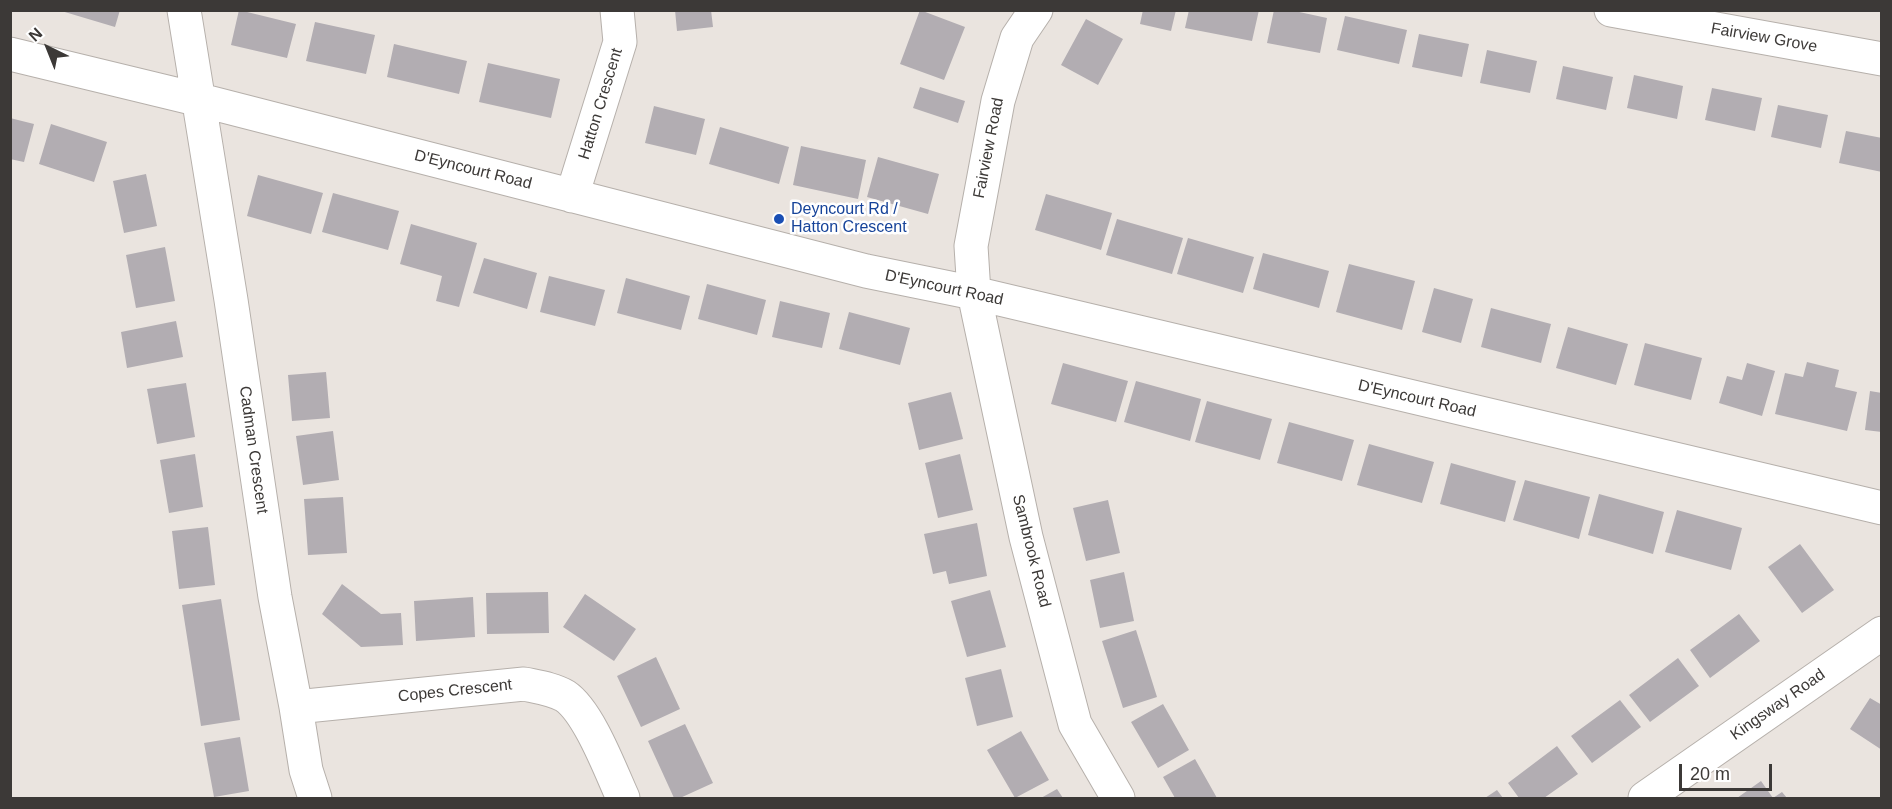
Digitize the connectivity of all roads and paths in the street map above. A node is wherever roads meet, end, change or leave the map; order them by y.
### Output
1 (184, 10) edge
2 (617, 10) edge
3 (1036, 10) edge
4 (1611, 10) edge
5 (10, 54) edge
6 (1881, 59) edge
7 (200, 100) junction
8 (572, 196) junction
9 (974, 293) junction
10 (1881, 508) edge
11 (1881, 633) edge
12 (296, 708) junction
13 (315, 798) edge
14 (623, 798) edge
15 (1118, 798) edge
16 (1645, 798) edge

1 - 7 street
2 - 8 street, Hatton Crescent
3 - 9 street, Fairview Road
4 - 6 street, Fairview Grove
5 - 7 street, D'Eyncourt Road
7 - 8 street, D'Eyncourt Road
7 - 12 street, Cadman Crescent
8 - 9 street, D'Eyncourt Road
9 - 10 street, D'Eyncourt Road
9 - 15 street, Sambrook Road
11 - 16 street, Kingsway Road
12 - 13 street, Cadman Crescent
12 - 14 street, Copes Crescent

